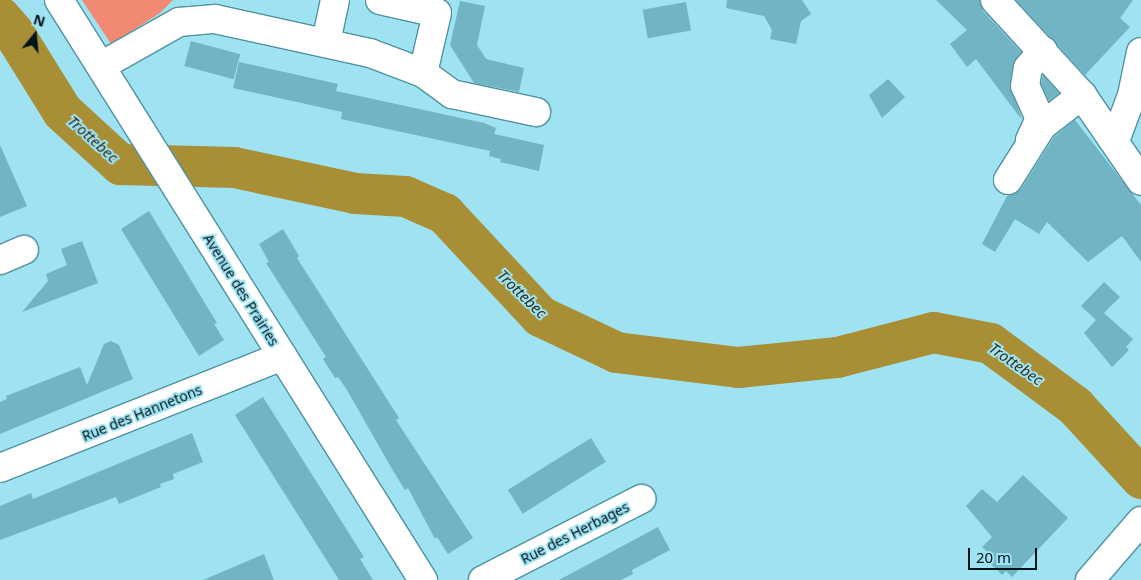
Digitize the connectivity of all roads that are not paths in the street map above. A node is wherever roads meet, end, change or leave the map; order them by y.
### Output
1 (59, 0) edge
2 (335, 0) edge
3 (380, 0) edge
4 (995, 0) edge
5 (326, 42) junction
6 (1043, 51) junction
7 (1141, 52) edge
8 (101, 66) junction
9 (423, 73) junction
10 (1082, 95) junction
11 (536, 112) dead end
12 (1115, 141) junction
13 (1024, 153) junction
14 (1008, 180) dead end
15 (1141, 181) edge
16 (283, 356) junction
17 (0, 468) edge
18 (641, 499) dead end
19 (1141, 521) edge
20 (423, 580) edge
21 (483, 580) edge
22 (1090, 580) edge

1 - 8 street, Avenue des Prairies
2 - 5 street
3 - 9 street
4 - 6 street
5 - 8 street
5 - 9 street
6 - 10 street
6 - 13 street
7 - 12 street
8 - 16 street, Avenue des Prairies
9 - 11 street
10 - 12 street
10 - 13 street
12 - 15 street
13 - 14 street
16 - 17 street, Rue des Hannetons
16 - 20 street, Avenue des Prairies
18 - 21 street, Rue des Herbages
19 - 22 street

